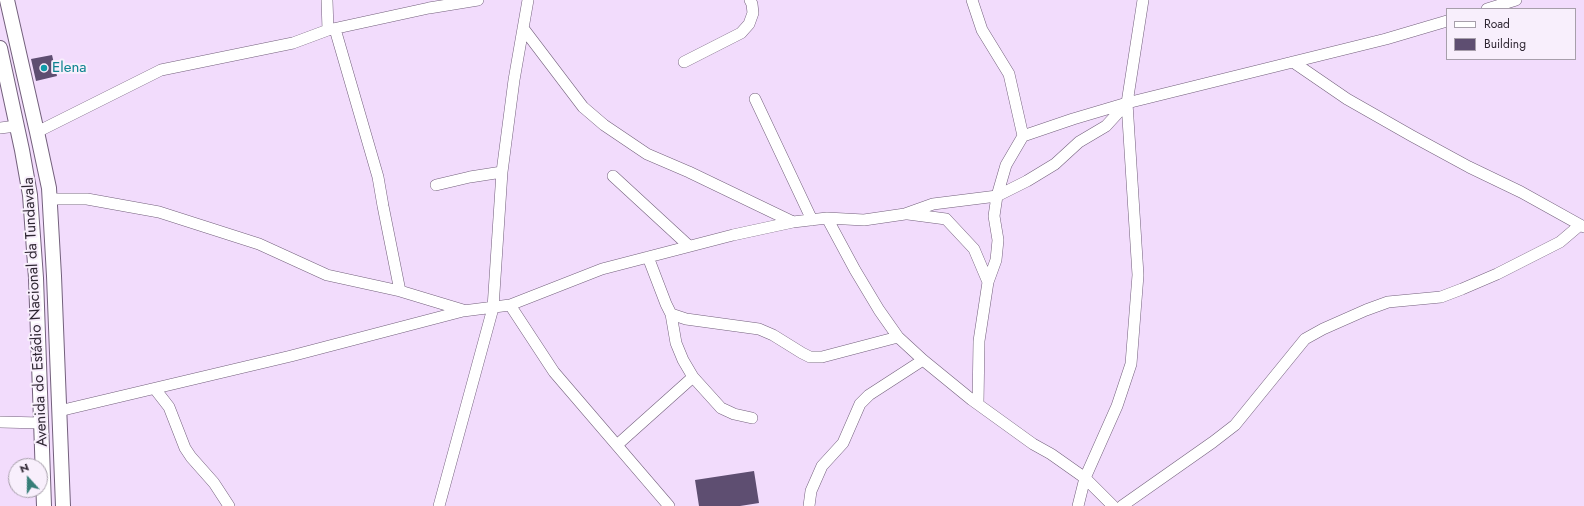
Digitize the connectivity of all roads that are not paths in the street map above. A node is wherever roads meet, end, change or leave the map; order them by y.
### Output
1 (7, 0) edge
2 (327, 0) edge
3 (478, 0) edge
4 (528, 0) edge
5 (750, 0) edge
6 (972, 0) edge
7 (1143, 0) edge
8 (1516, 0) edge
9 (443, 3) edge
10 (1490, 8) edge
11 (1446, 21) edge
12 (523, 28) junction
13 (331, 30) junction
14 (0, 48) edge
15 (684, 62) dead end
16 (1293, 62) junction
17 (755, 99) dead end
18 (1128, 104) junction
19 (16, 126) junction
20 (0, 128) edge
21 (37, 132) junction
22 (1022, 136) junction
23 (502, 172) junction
24 (613, 176) dead end
25 (436, 185) dead end
26 (997, 196) junction
27 (50, 199) junction
28 (905, 214) junction
29 (827, 218) junction
30 (812, 220) junction
31 (793, 222) junction
32 (1582, 226) edge
33 (689, 246) junction
34 (648, 257) junction
35 (988, 282) junction
36 (400, 291) junction
37 (510, 305) junction
38 (493, 308) junction
39 (463, 311) junction
40 (671, 314) junction
41 (898, 337) junction
42 (923, 360) junction
43 (693, 378) junction
44 (155, 389) junction
45 (978, 404) junction
46 (58, 411) junction
47 (752, 418) dead end
48 (0, 422) edge
49 (42, 422) junction
50 (617, 445) junction
51 (1085, 478) junction
52 (44, 506) edge
53 (63, 506) edge
54 (229, 506) edge
55 (439, 506) edge
56 (669, 506) edge
57 (809, 506) edge
58 (1078, 506) edge
59 (1113, 506) edge

1 - 21 street, Avenida do Estádio Nacional da Tundavala
2 - 13 street
3 - 9 street
4 - 12 street
5 - 15 street
6 - 22 street
7 - 18 street
8 - 10 street
9 - 13 street
11 - 16 street
12 - 23 street
12 - 31 street
13 - 21 street
13 - 36 street
14 - 19 street, Avenida do Estádio Nacional da Tundavala
16 - 18 street
16 - 32 street
17 - 30 street
18 - 22 street
18 - 26 street
18 - 51 street
19 - 20 street
19 - 49 street, Avenida do Estádio Nacional da Tundavala
21 - 27 street, Avenida do Estádio Nacional da Tundavala
22 - 26 street
23 - 25 street
23 - 38 street
24 - 33 street
26 - 28 street
26 - 35 street
27 - 36 street
27 - 46 street, Avenida do Estádio Nacional da Tundavala
28 - 29 street
28 - 35 street
29 - 30 street
29 - 41 street
30 - 31 street
31 - 33 street
32 - 59 street
33 - 34 street
34 - 37 street
34 - 40 street
35 - 45 street
36 - 39 street
37 - 38 street
37 - 50 street
38 - 39 street
38 - 55 street
39 - 44 street
40 - 41 street
40 - 43 street
41 - 42 street
42 - 45 street
42 - 57 street
43 - 47 street
43 - 50 street
44 - 46 street
44 - 54 street
45 - 51 street
46 - 53 street, Avenida do Estádio Nacional da Tundavala
48 - 49 street
49 - 52 street, Avenida do Estádio Nacional da Tundavala
50 - 56 street
51 - 58 street
51 - 59 street

